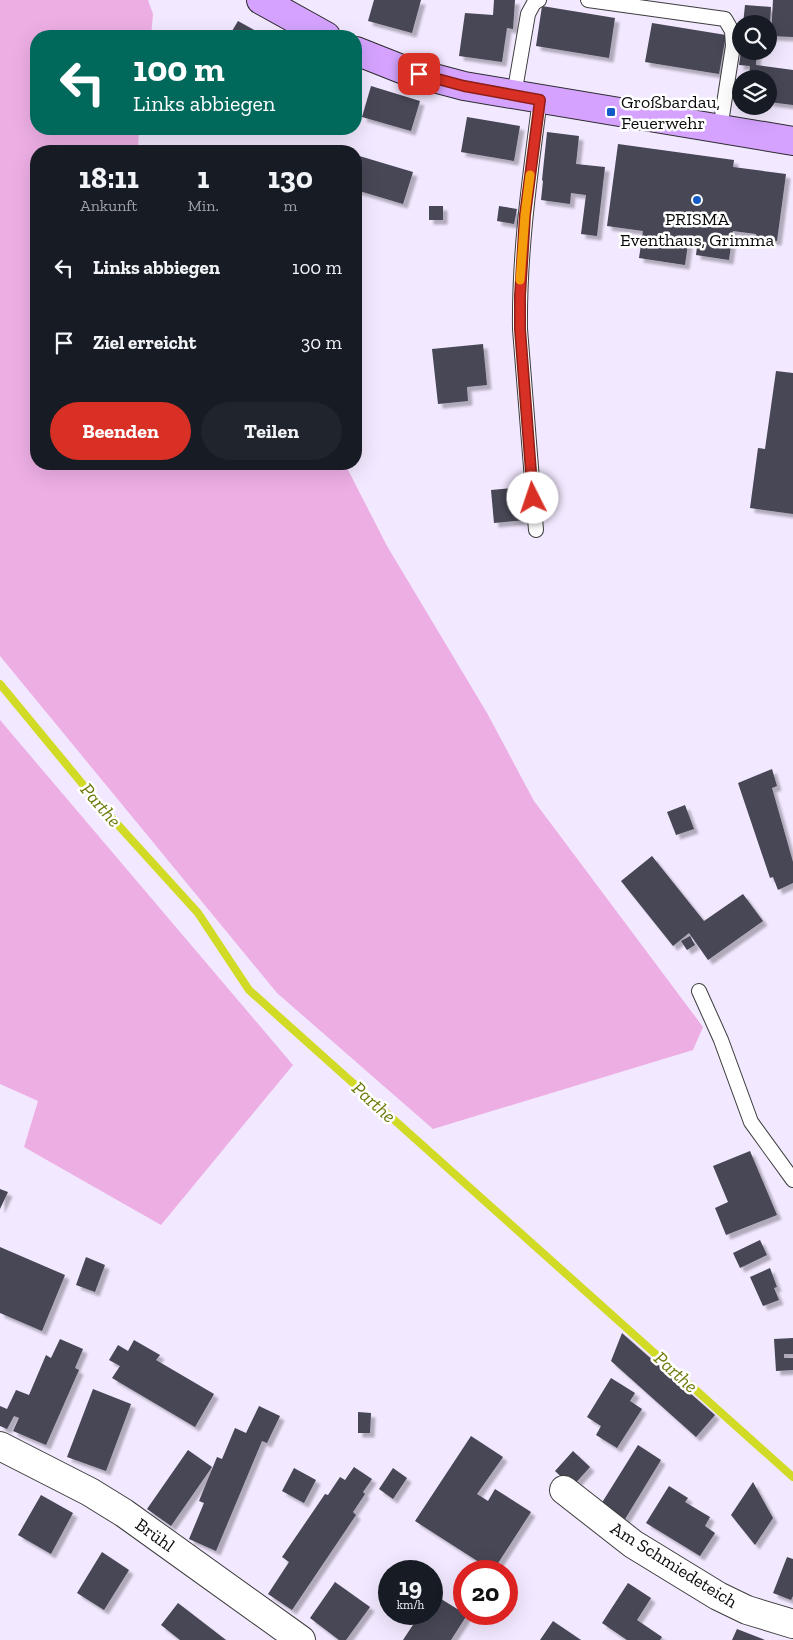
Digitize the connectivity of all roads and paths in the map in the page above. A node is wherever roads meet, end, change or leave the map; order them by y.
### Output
1 (261, 0) edge
2 (538, 0) edge
3 (588, 0) edge
4 (315, 30) edge
5 (362, 53) edge
6 (514, 95) junction
7 (540, 100) junction
8 (720, 129) junction
9 (793, 141) edge
10 (536, 530) dead end
11 (699, 991) dead end
12 (793, 1180) edge
13 (0, 1446) edge
14 (564, 1490) dead end
15 (793, 1624) edge
16 (301, 1640) edge

1 - 4 main road
2 - 6 lane
3 - 8 lane
5 - 6 main road
6 - 7 main road
7 - 8 main road
7 - 10 lane
8 - 9 main road
11 - 12 lane
13 - 16 street, Brühl
14 - 15 street, Am Schmiedeteich

